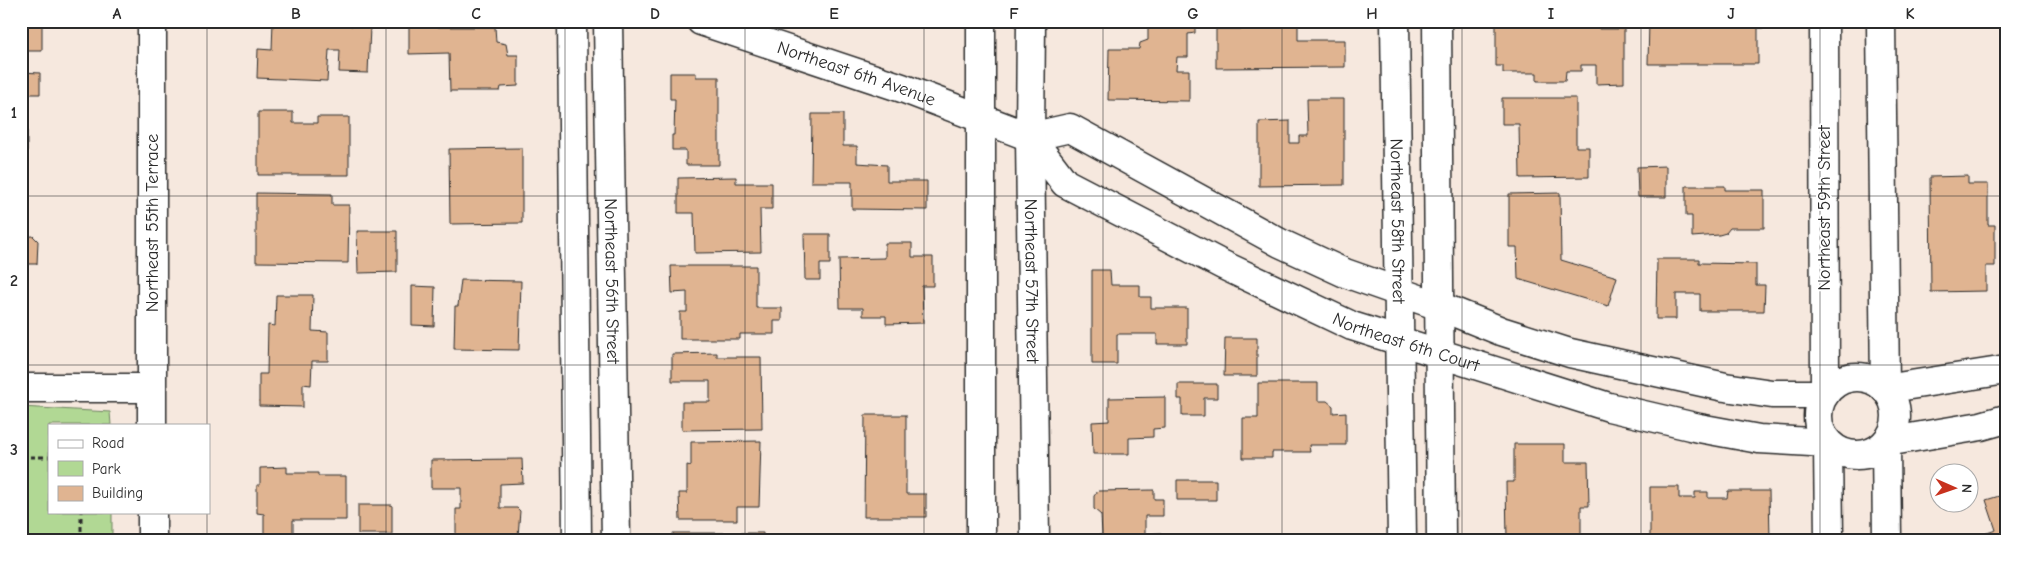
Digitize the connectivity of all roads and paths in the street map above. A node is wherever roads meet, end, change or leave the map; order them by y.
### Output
1 (152, 21) edge
2 (572, 21) edge
3 (608, 21) edge
4 (701, 21) edge
5 (982, 21) edge
6 (1031, 21) edge
7 (1395, 21) edge
8 (1437, 21) edge
9 (1824, 21) edge
10 (1881, 21) edge
11 (983, 117) junction
12 (1030, 137) junction
13 (1399, 294) junction
14 (1439, 306) junction
15 (1400, 341) junction
16 (1439, 354) junction
17 (2006, 370) edge
18 (21, 388) edge
19 (151, 388) junction
20 (1885, 389) junction
21 (1825, 394) junction
22 (2006, 419) edge
23 (152, 424) edge
24 (1886, 442) junction
25 (1828, 443) junction
26 (21, 457) edge
27 (48, 457) edge
28 (81, 514) edge
29 (152, 514) edge
30 (81, 540) edge
31 (152, 540) edge
32 (577, 540) edge
33 (616, 540) edge
34 (981, 540) edge
35 (1035, 540) edge
36 (1402, 540) edge
37 (1441, 540) edge
38 (1829, 540) edge
39 (1887, 540) edge

1 - 19 street, Northeast 55th Terrace
2 - 32 street
3 - 33 street, Northeast 56th Street
4 - 11 street, Northeast 6th Avenue
5 - 11 street
6 - 12 street, Northeast 57th Street
7 - 13 street, Northeast 58th Street
8 - 14 street
9 - 21 street, Northeast 59th Street
10 - 20 street
11 - 12 street, Northeast 6th Court
11 - 34 street
12 - 13 street
12 - 15 street, Northeast 6th Court
12 - 35 street, Northeast 57th Street
13 - 14 street
13 - 15 street, Northeast 58th Street
14 - 16 street
14 - 21 street
15 - 16 street, Northeast 6th Court
15 - 36 street, Northeast 58th Street
16 - 25 street, Northeast 6th Court
16 - 37 street
17 - 20 street
18 - 19 street
19 - 23 street, Northeast 55th Terrace
20 - 21 street
20 - 24 street
21 - 25 street
22 - 24 street
24 - 25 street
24 - 39 street
25 - 38 street
26 - 27 path
28 - 30 path
29 - 31 street

